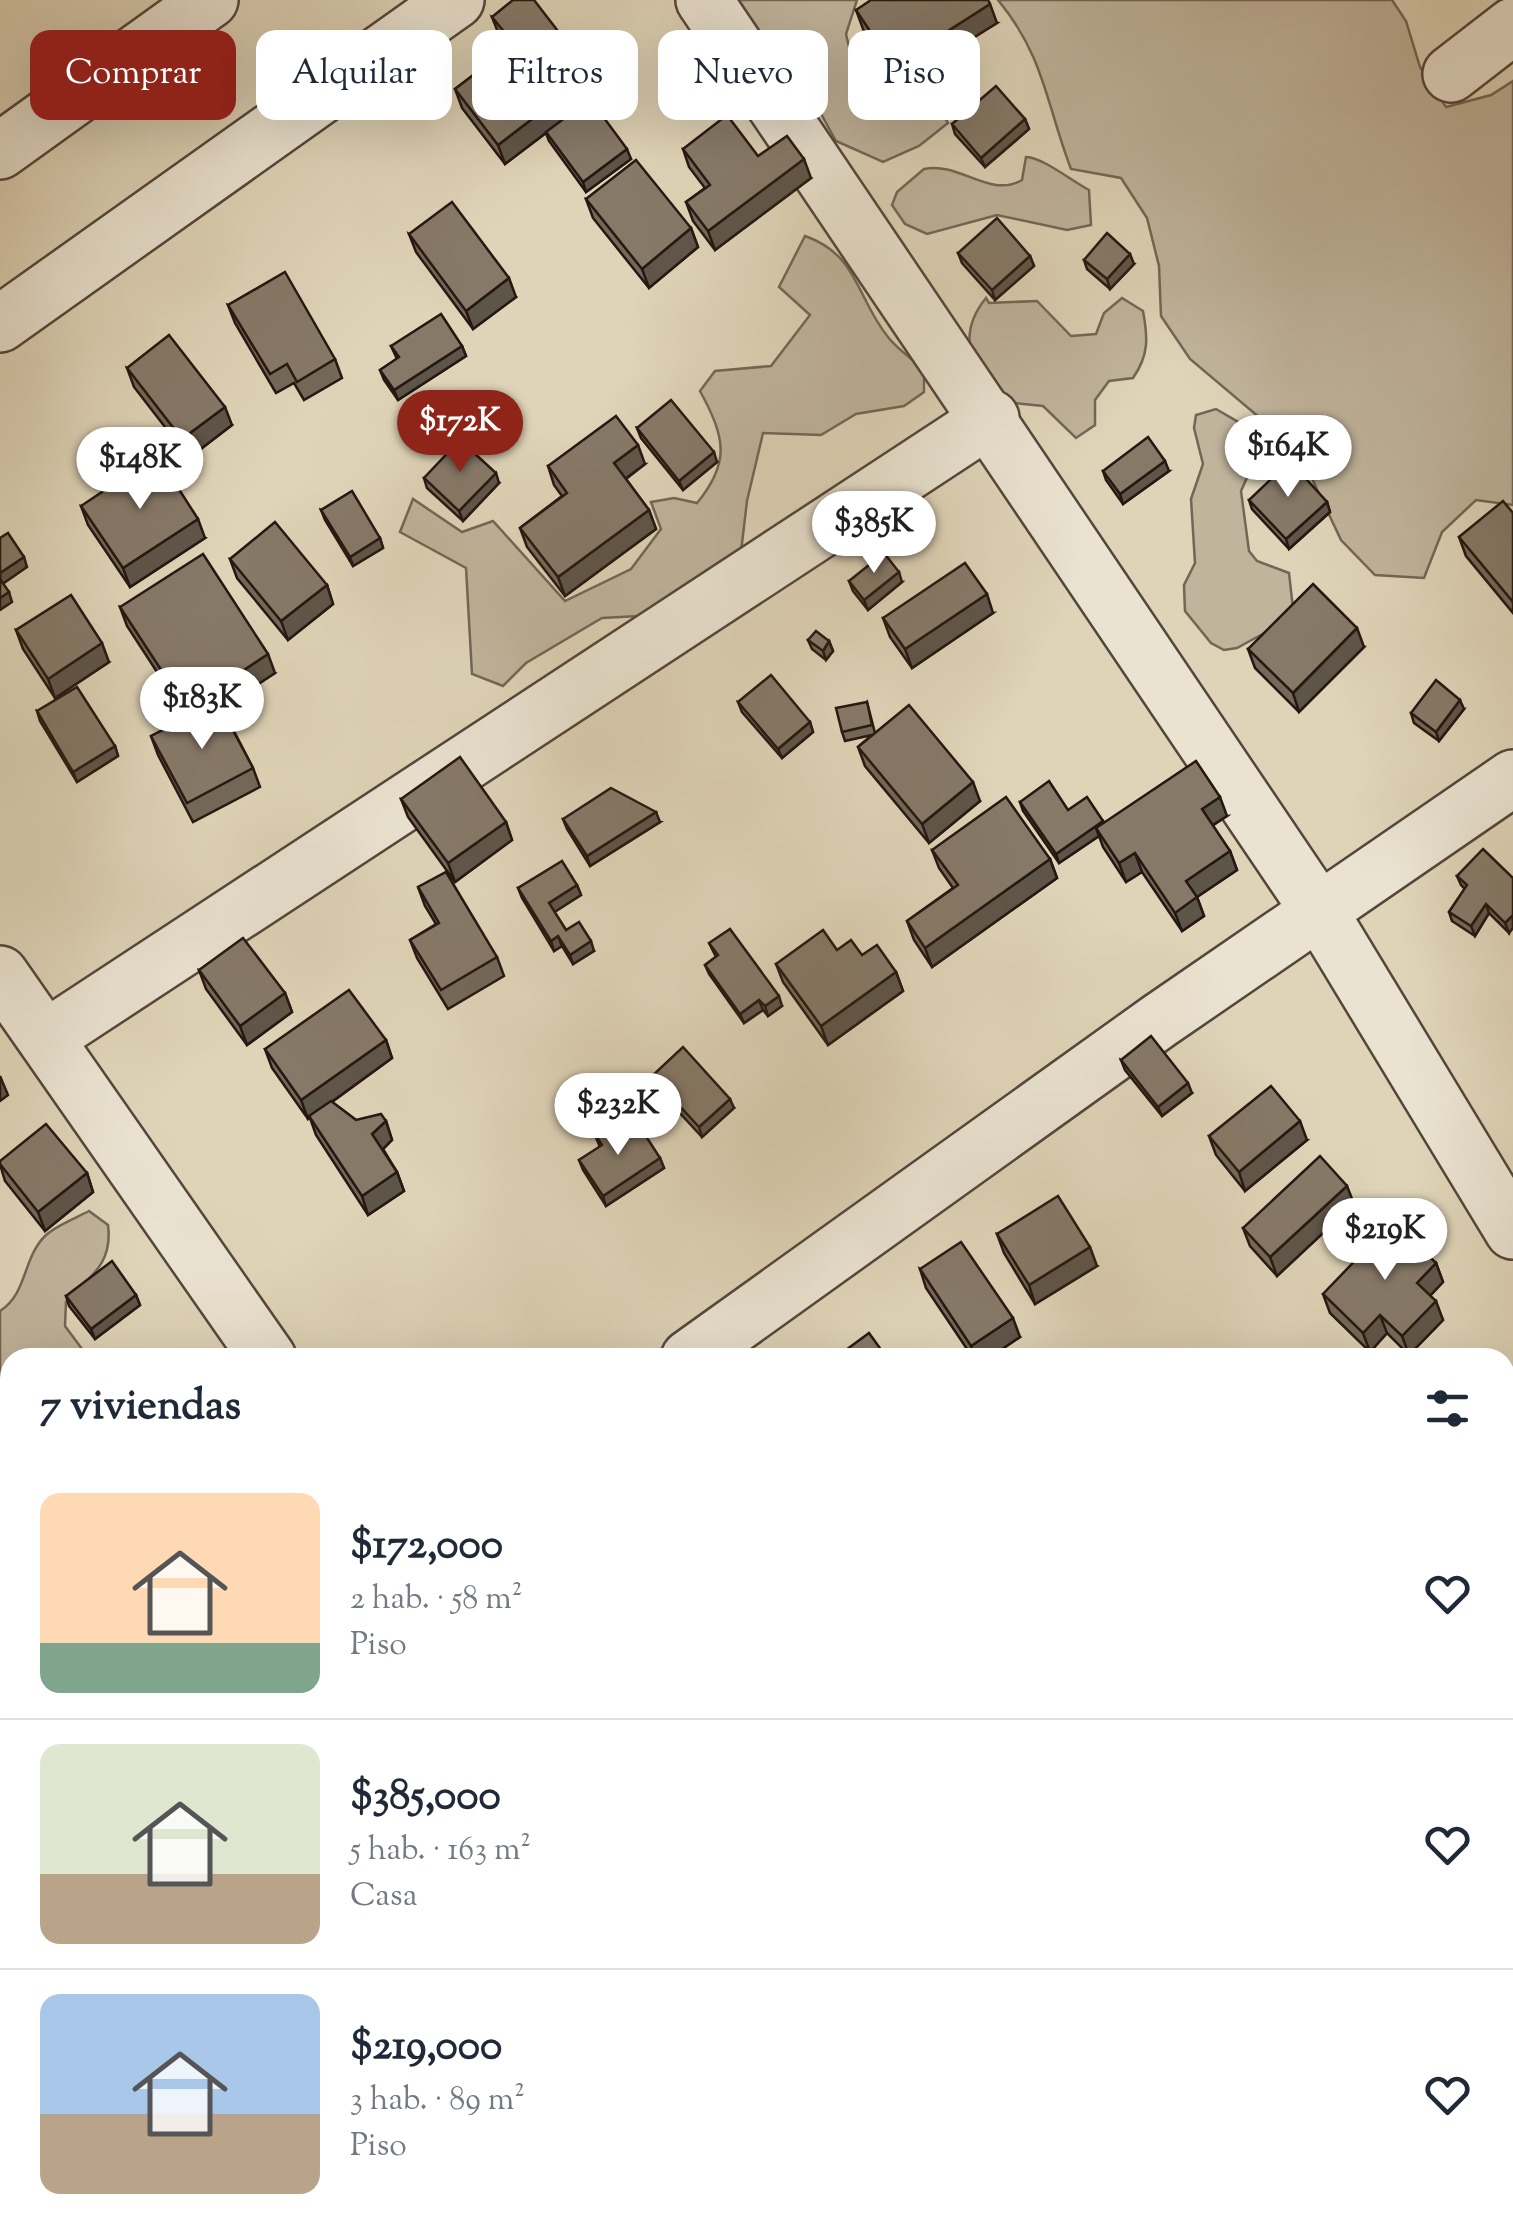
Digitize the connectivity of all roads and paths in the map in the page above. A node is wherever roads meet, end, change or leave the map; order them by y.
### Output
1 (456, 0) edge
2 (704, 0) edge
3 (187, 7) edge
4 (1513, 26) edge
5 (1451, 74) dead end
6 (0, 151) edge
7 (0, 324) edge
8 (991, 418) junction
9 (1513, 778) edge
10 (1320, 911) junction
11 (0, 974) edge
12 (46, 1038) junction
13 (1513, 1231) edge
14 (261, 1348) edge
15 (703, 1348) edge

1 - 7 street
2 - 8 street
3 - 6 street
4 - 5 street
8 - 10 street
8 - 12 street
9 - 10 street
10 - 13 street
10 - 15 street
11 - 12 street
12 - 14 street

